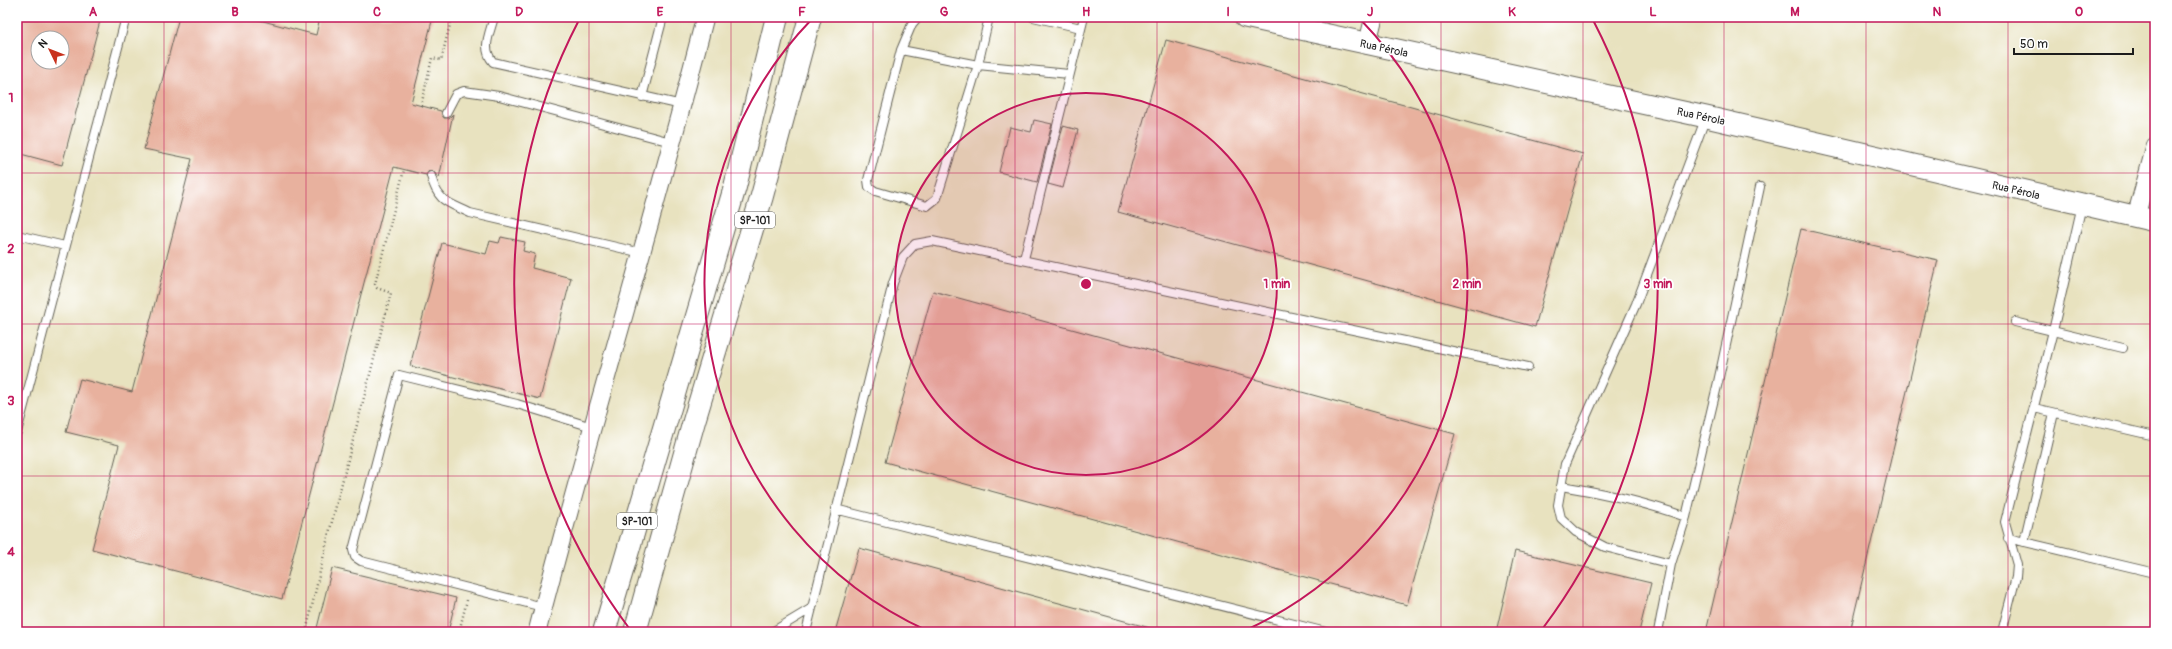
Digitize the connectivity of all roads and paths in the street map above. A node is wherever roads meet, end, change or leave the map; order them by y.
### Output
1 (126, 17) edge
2 (452, 17) edge
3 (494, 17) edge
4 (663, 17) edge
5 (705, 17) edge
6 (777, 17) edge
7 (810, 17) edge
8 (918, 17) edge
9 (989, 17) edge
10 (1033, 17) edge
11 (1084, 17) edge
12 (1245, 17) edge
13 (1374, 17) edge
14 (1081, 28) junction
15 (1368, 45) junction
16 (900, 50) junction
17 (978, 65) junction
18 (1069, 74) junction
19 (642, 97) junction
20 (682, 105) junction
21 (421, 106) dead end
22 (446, 113) dead end
23 (1706, 117) junction
24 (671, 142) junction
25 (2155, 147) edge
26 (404, 170) dead end
27 (431, 176) dead end
28 (1760, 187) dead end
29 (2082, 205) junction
30 (2145, 218) edge
31 (17, 235) edge
32 (64, 246) junction
33 (642, 253) junction
34 (1024, 259) junction
35 (2015, 322) dead end
36 (2053, 331) junction
37 (2123, 348) dead end
38 (1528, 367) dead end
39 (2034, 408) junction
40 (2054, 413) junction
41 (592, 427) junction
42 (17, 432) edge
43 (2155, 436) edge
44 (1561, 486) junction
45 (835, 509) junction
46 (1686, 516) junction
47 (2008, 538) junction
48 (2024, 542) junction
49 (1671, 564) junction
50 (2155, 573) edge
51 (470, 589) junction
52 (543, 607) junction
53 (812, 608) junction
54 (306, 632) edge
55 (459, 632) edge
56 (537, 632) edge
57 (604, 632) edge
58 (635, 632) edge
59 (772, 632) edge
60 (806, 632) edge
61 (1326, 632) edge
62 (1658, 632) edge
63 (2002, 632) edge

1 - 32 lane
2 - 21 path
3 - 19 lane
4 - 19 lane
5 - 20 street
6 - 57 highway, SP-101
7 - 58 highway, SP-101
8 - 16 lane
9 - 17 lane
10 - 14 lane
11 - 14 lane
12 - 15 street, Rua Pérola
13 - 15 street
14 - 18 lane
15 - 23 street, Rua Pérola
16 - 17 lane
16 - 17 lane
17 - 18 lane
18 - 34 lane
19 - 20 lane
20 - 24 street
22 - 24 lane
23 - 29 street, Rua Pérola
23 - 44 lane
24 - 33 street
25 - 30 street
26 - 54 path
27 - 33 lane
28 - 46 lane
29 - 30 street, Rua Pérola
29 - 36 lane
31 - 32 lane
32 - 42 lane
33 - 41 street
34 - 38 lane
34 - 45 lane
35 - 36 lane
36 - 37 lane
36 - 39 lane
39 - 40 lane
39 - 47 lane
40 - 43 lane
40 - 48 lane
41 - 51 lane
41 - 52 street
44 - 46 lane
44 - 49 lane
45 - 53 lane
45 - 61 lane
46 - 49 lane
47 - 48 lane
47 - 63 lane
48 - 50 lane
49 - 62 lane
51 - 52 lane
51 - 55 path
52 - 56 street
53 - 59 lane
53 - 60 lane

